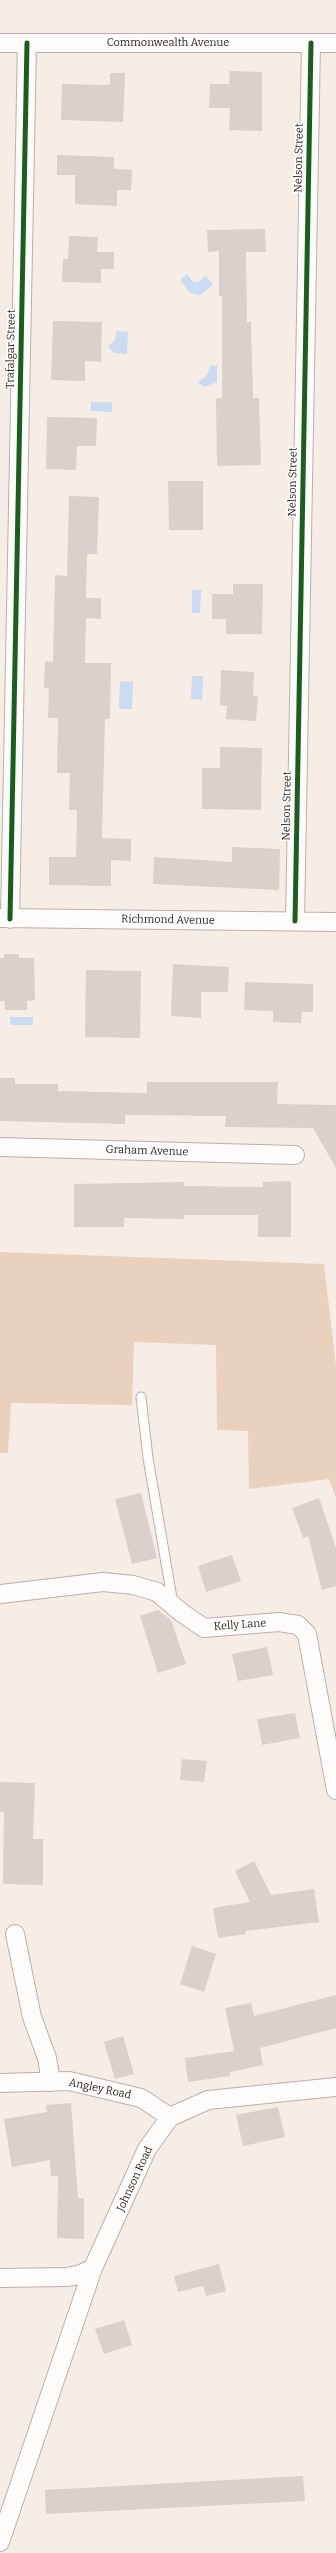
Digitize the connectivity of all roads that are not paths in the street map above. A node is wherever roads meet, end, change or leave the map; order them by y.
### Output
1 (0, 43) edge
2 (27, 43) junction
3 (311, 43) junction
4 (336, 43) edge
5 (5, 918) edge
6 (295, 921) junction
7 (336, 922) edge
8 (0, 1147) edge
9 (295, 1155) dead end
10 (141, 1398) dead end
11 (0, 1594) edge
12 (173, 1606) junction
13 (336, 1790) edge
14 (15, 1934) dead end
15 (51, 2082) junction
16 (0, 2083) edge
17 (336, 2087) edge
18 (170, 2117) junction
19 (93, 2268) junction
20 (0, 2278) edge
21 (0, 2542) edge

1 - 2 street, Commonwealth Avenue
2 - 3 street, Commonwealth Avenue
2 - 5 street, Trafalgar Street
3 - 4 street, Commonwealth Avenue
3 - 6 street, Nelson Street
5 - 6 street, Richmond Avenue
6 - 7 street, Richmond Avenue
8 - 9 street, Graham Avenue
10 - 12 lane
11 - 12 street, Kelly Lane
12 - 13 street, Kelly Lane
14 - 15 street
15 - 16 street, Angley Road
15 - 18 street, Angley Road
17 - 18 street
18 - 19 street, Johnson Road
19 - 20 street
19 - 21 street, Johnson Road

